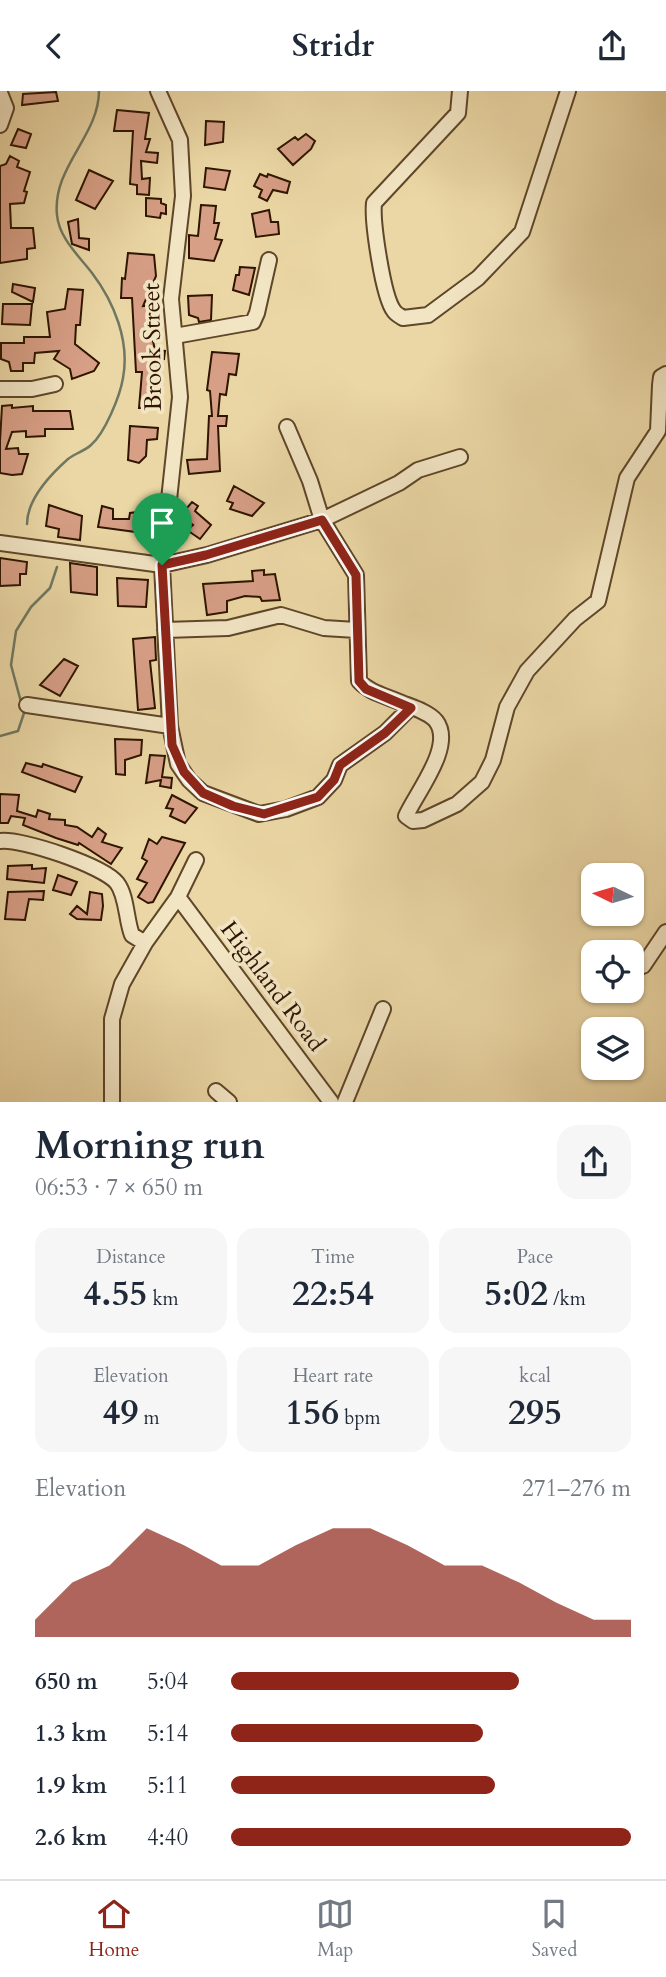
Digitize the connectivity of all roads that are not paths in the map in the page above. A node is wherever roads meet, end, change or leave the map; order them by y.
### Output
1 (158, 91) edge
2 (460, 91) edge
3 (568, 91) edge
4 (0, 93) edge
5 (0, 125) edge
6 (269, 260) dead end
7 (176, 336) junction
8 (666, 374) edge
9 (55, 384) dead end
10 (0, 389) edge
11 (287, 427) dead end
12 (460, 457) dead end
13 (322, 520) junction
14 (0, 543) edge
15 (162, 565) junction
16 (165, 630) junction
17 (356, 630) junction
18 (27, 705) dead end
19 (411, 708) junction
20 (170, 726) junction
21 (0, 841) edge
22 (196, 860) dead end
23 (178, 897) junction
24 (666, 932) edge
25 (145, 943) junction
26 (644, 965) edge
27 (383, 1009) dead end
28 (216, 1091) dead end
29 (112, 1102) edge
30 (229, 1102) edge
31 (331, 1102) edge
32 (345, 1102) edge

1 - 7 street, Brook Street
2 - 3 street
4 - 5 street
6 - 7 street
7 - 15 street, Brook Street
8 - 19 street
9 - 10 street
11 - 13 street
12 - 13 street
13 - 15 street
13 - 17 street
14 - 15 street
15 - 16 street, Brook Street
16 - 17 street
16 - 20 street, Brook Street
17 - 19 street
18 - 20 street
19 - 20 street, Brook Street
21 - 25 street
22 - 23 street
23 - 25 street
23 - 31 street, Highland Road
24 - 26 street
25 - 29 street
27 - 32 street
28 - 30 street

